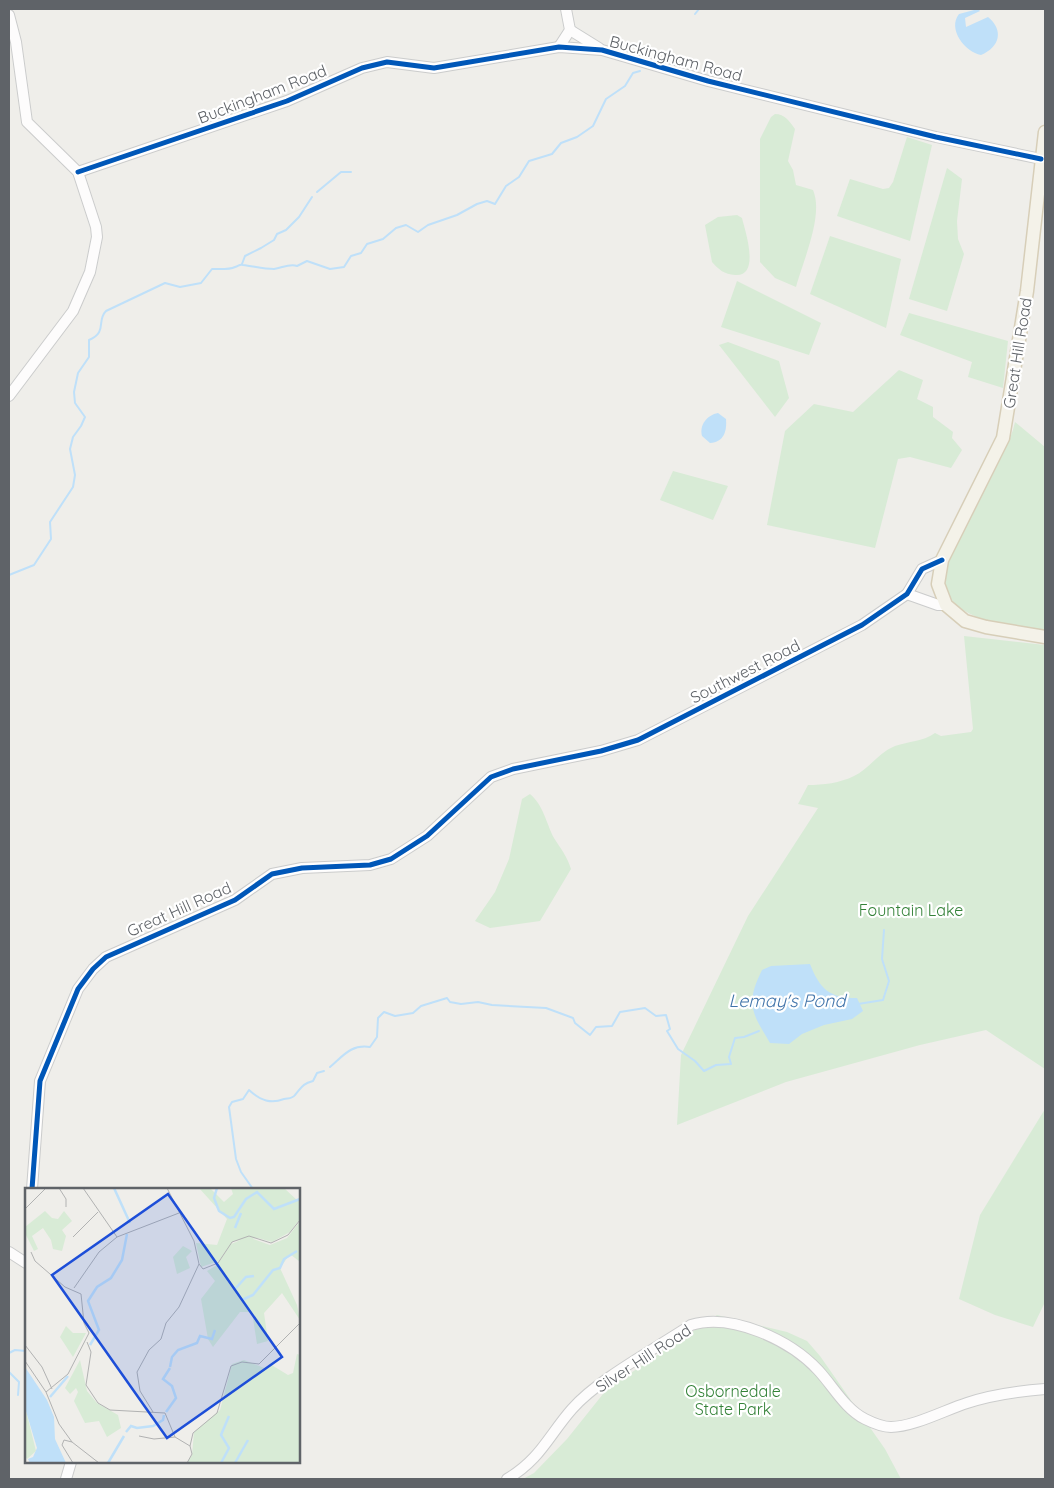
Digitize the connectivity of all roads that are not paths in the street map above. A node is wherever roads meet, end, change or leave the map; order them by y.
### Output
1 (566, 9) edge
2 (9, 15) edge
3 (570, 30) junction
4 (559, 47) junction
5 (602, 50) junction
6 (1045, 132) edge
7 (1041, 160) junction
8 (78, 172) junction
9 (9, 396) edge
10 (942, 560) junction
11 (907, 594) junction
12 (946, 605) junction
13 (1045, 637) edge
14 (536, 764) joint
15 (32, 1188) edge
16 (9, 1252) edge
17 (25, 1262) edge
18 (1045, 1389) edge
19 (71, 1463) edge
20 (66, 1479) edge
21 (507, 1479) edge

1 - 3 street
2 - 8 street
3 - 4 street
3 - 5 street
4 - 5 street, Buckingham Road
4 - 8 street, Buckingham Road
5 - 7 street, Buckingham Road
6 - 7 main road, Great Hill Road
7 - 10 main road, Great Hill Road
8 - 9 street
10 - 11 street, Southwest Road
10 - 12 main road, Great Hill Road
11 - 12 street
11 - 14 street, Southwest Road
12 - 13 main road
14 - 15 street, Great Hill Road
16 - 17 street
18 - 21 street, Silver Hill Road
19 - 20 street

